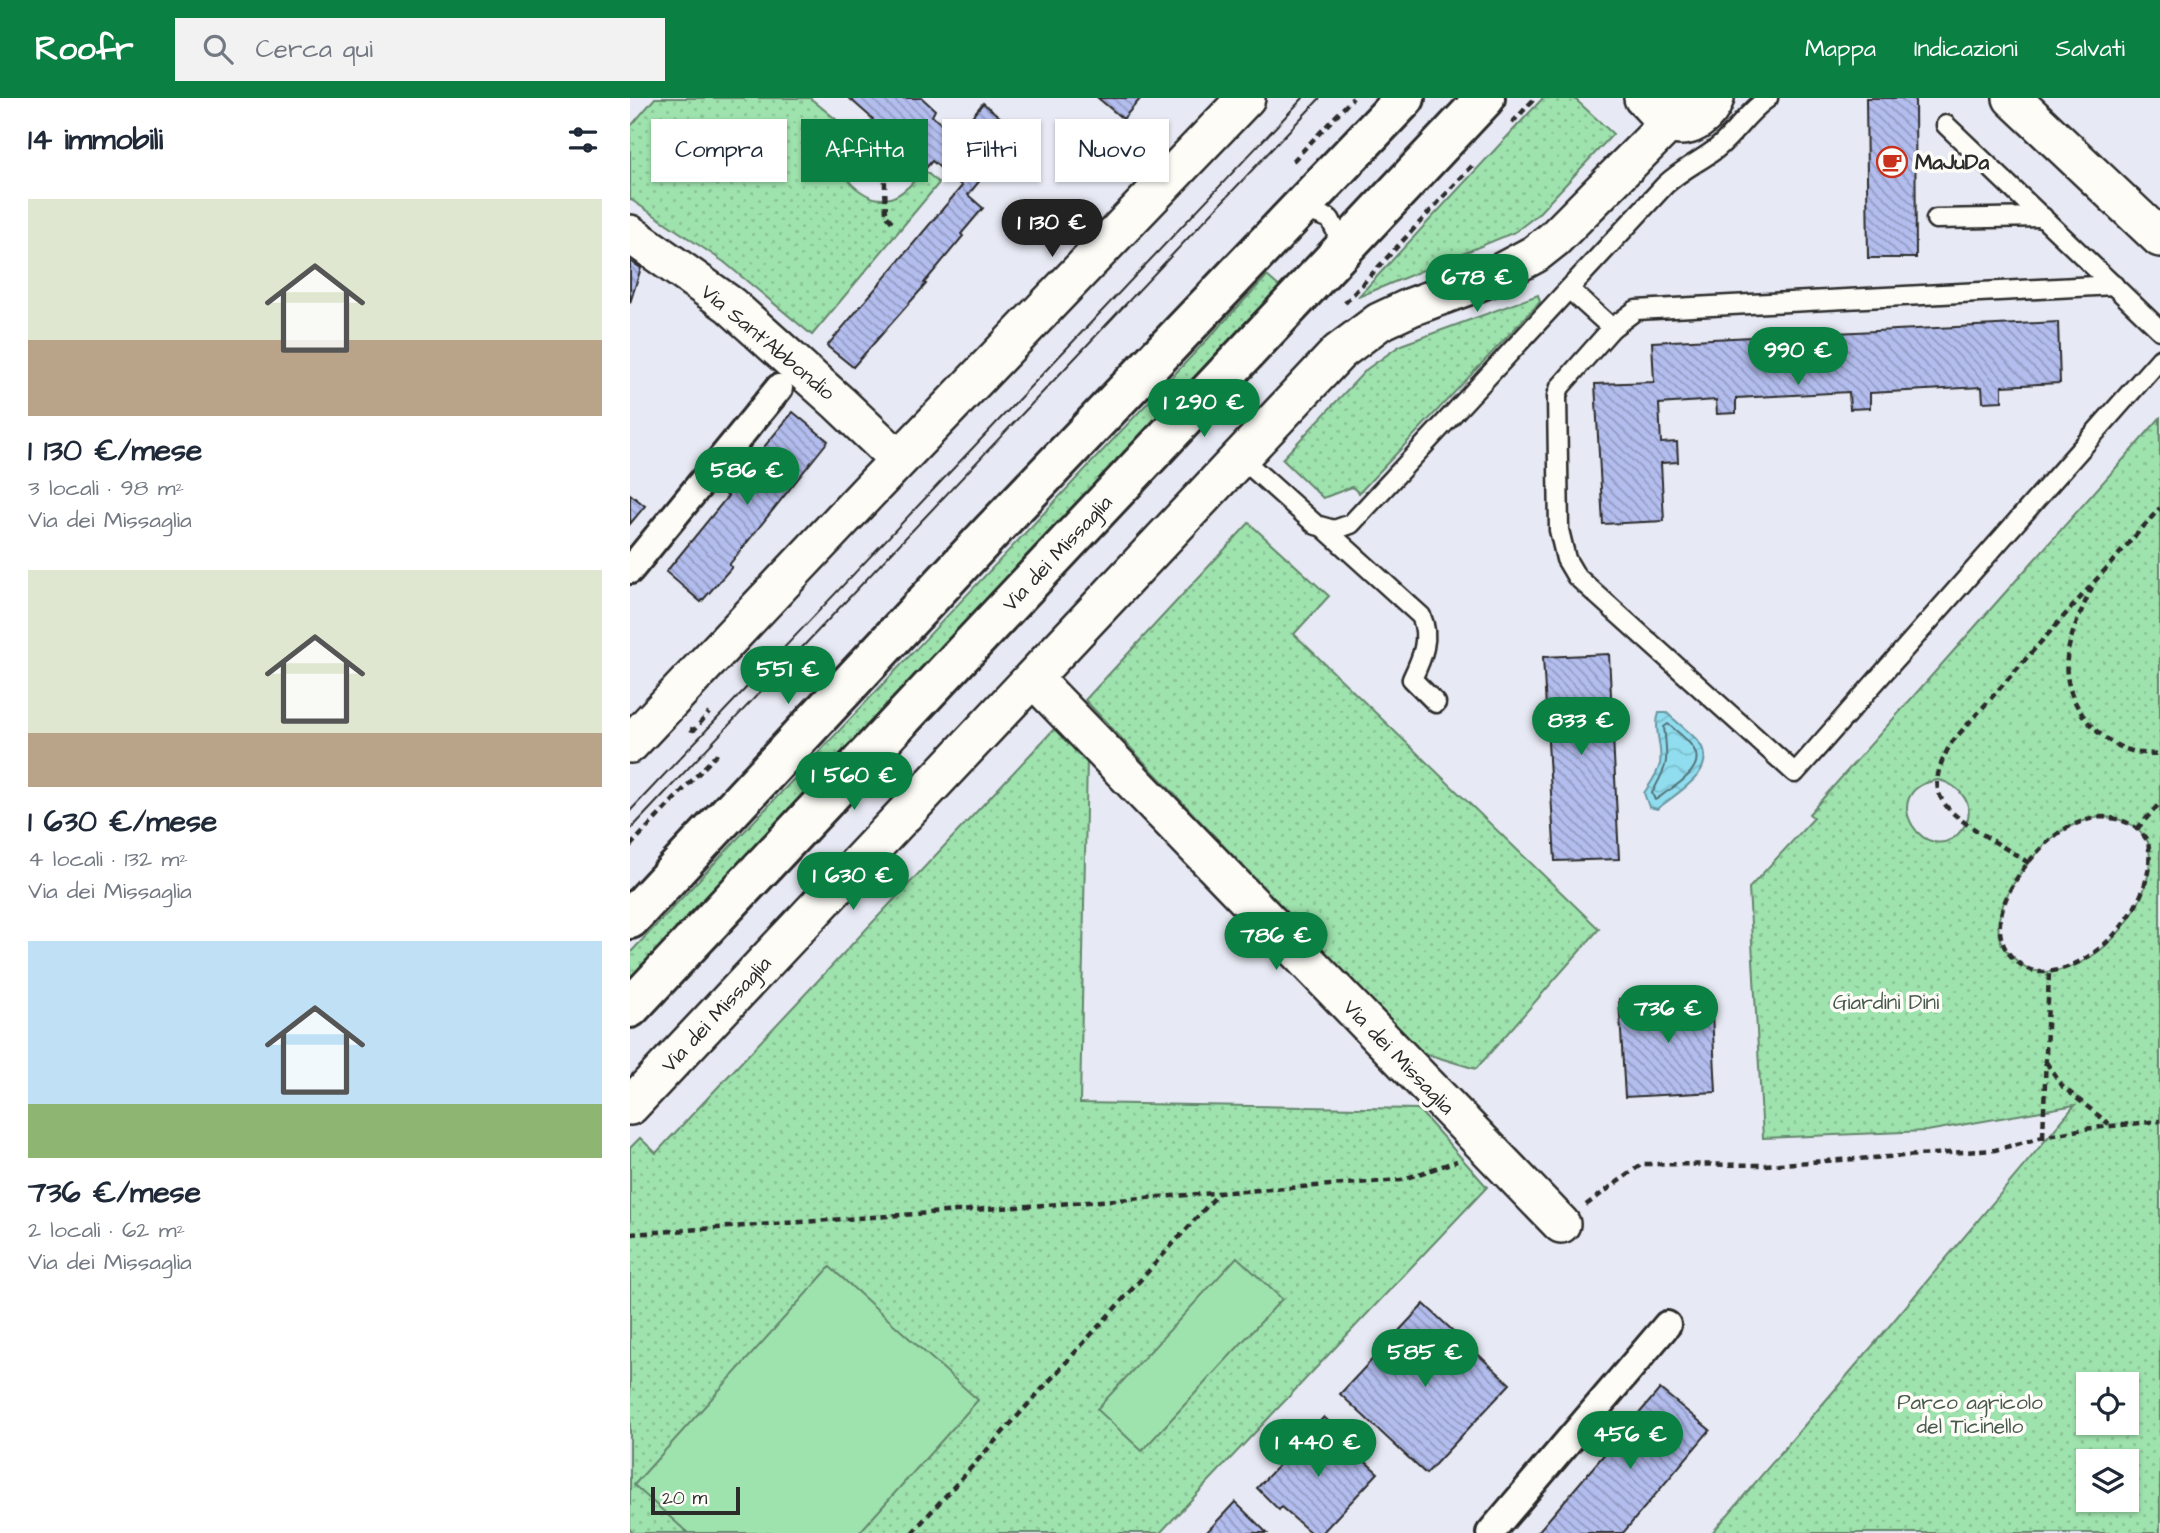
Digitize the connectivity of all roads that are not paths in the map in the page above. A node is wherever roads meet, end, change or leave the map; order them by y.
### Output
1 (1246, 98) edge
2 (1405, 98) edge
3 (1485, 98) edge
4 (1643, 98) edge
5 (1715, 98) edge
6 (1768, 98) edge
7 (2012, 98) edge
8 (1673, 111) edge
9 (1946, 125) dead end
10 (2043, 218) junction
11 (1936, 219) dead end
12 (1288, 221) junction
13 (630, 234) edge
14 (2160, 238) edge
15 (1331, 261) junction
16 (2114, 285) junction
17 (1569, 289) junction
18 (1612, 328) junction
19 (2160, 330) edge
20 (2160, 359) edge
21 (779, 387) dead end
22 (1240, 457) junction
23 (898, 459) junction
24 (1325, 529) junction
25 (630, 570) edge
26 (1033, 678) junction
27 (1436, 702) dead end
28 (630, 744) edge
29 (630, 919) edge
30 (630, 1008) edge
31 (630, 1105) edge
32 (1561, 1224) road end
33 (1667, 1325) dead end
34 (1490, 1533) edge

1 - 23 street
2 - 12 main road
3 - 15 main road, Via dei Missaglia
4 - 8 street
5 - 8 street
6 - 17 lane
7 - 14 street
8 - 22 street, Via dei Missaglia
9 - 10 lane
10 - 11 lane
10 - 16 lane
12 - 15 lane
12 - 29 main road
13 - 23 street, Via Sant'Abbondio
15 - 30 main road, Via dei Missaglia
16 - 18 lane
16 - 19 lane
17 - 18 lane
17 - 24 lane
18 - 20 lane
21 - 25 street
22 - 24 lane
22 - 26 street, Via dei Missaglia
23 - 28 street
24 - 27 lane
26 - 31 street, Via dei Missaglia
26 - 32 street, Via dei Missaglia
33 - 34 street

